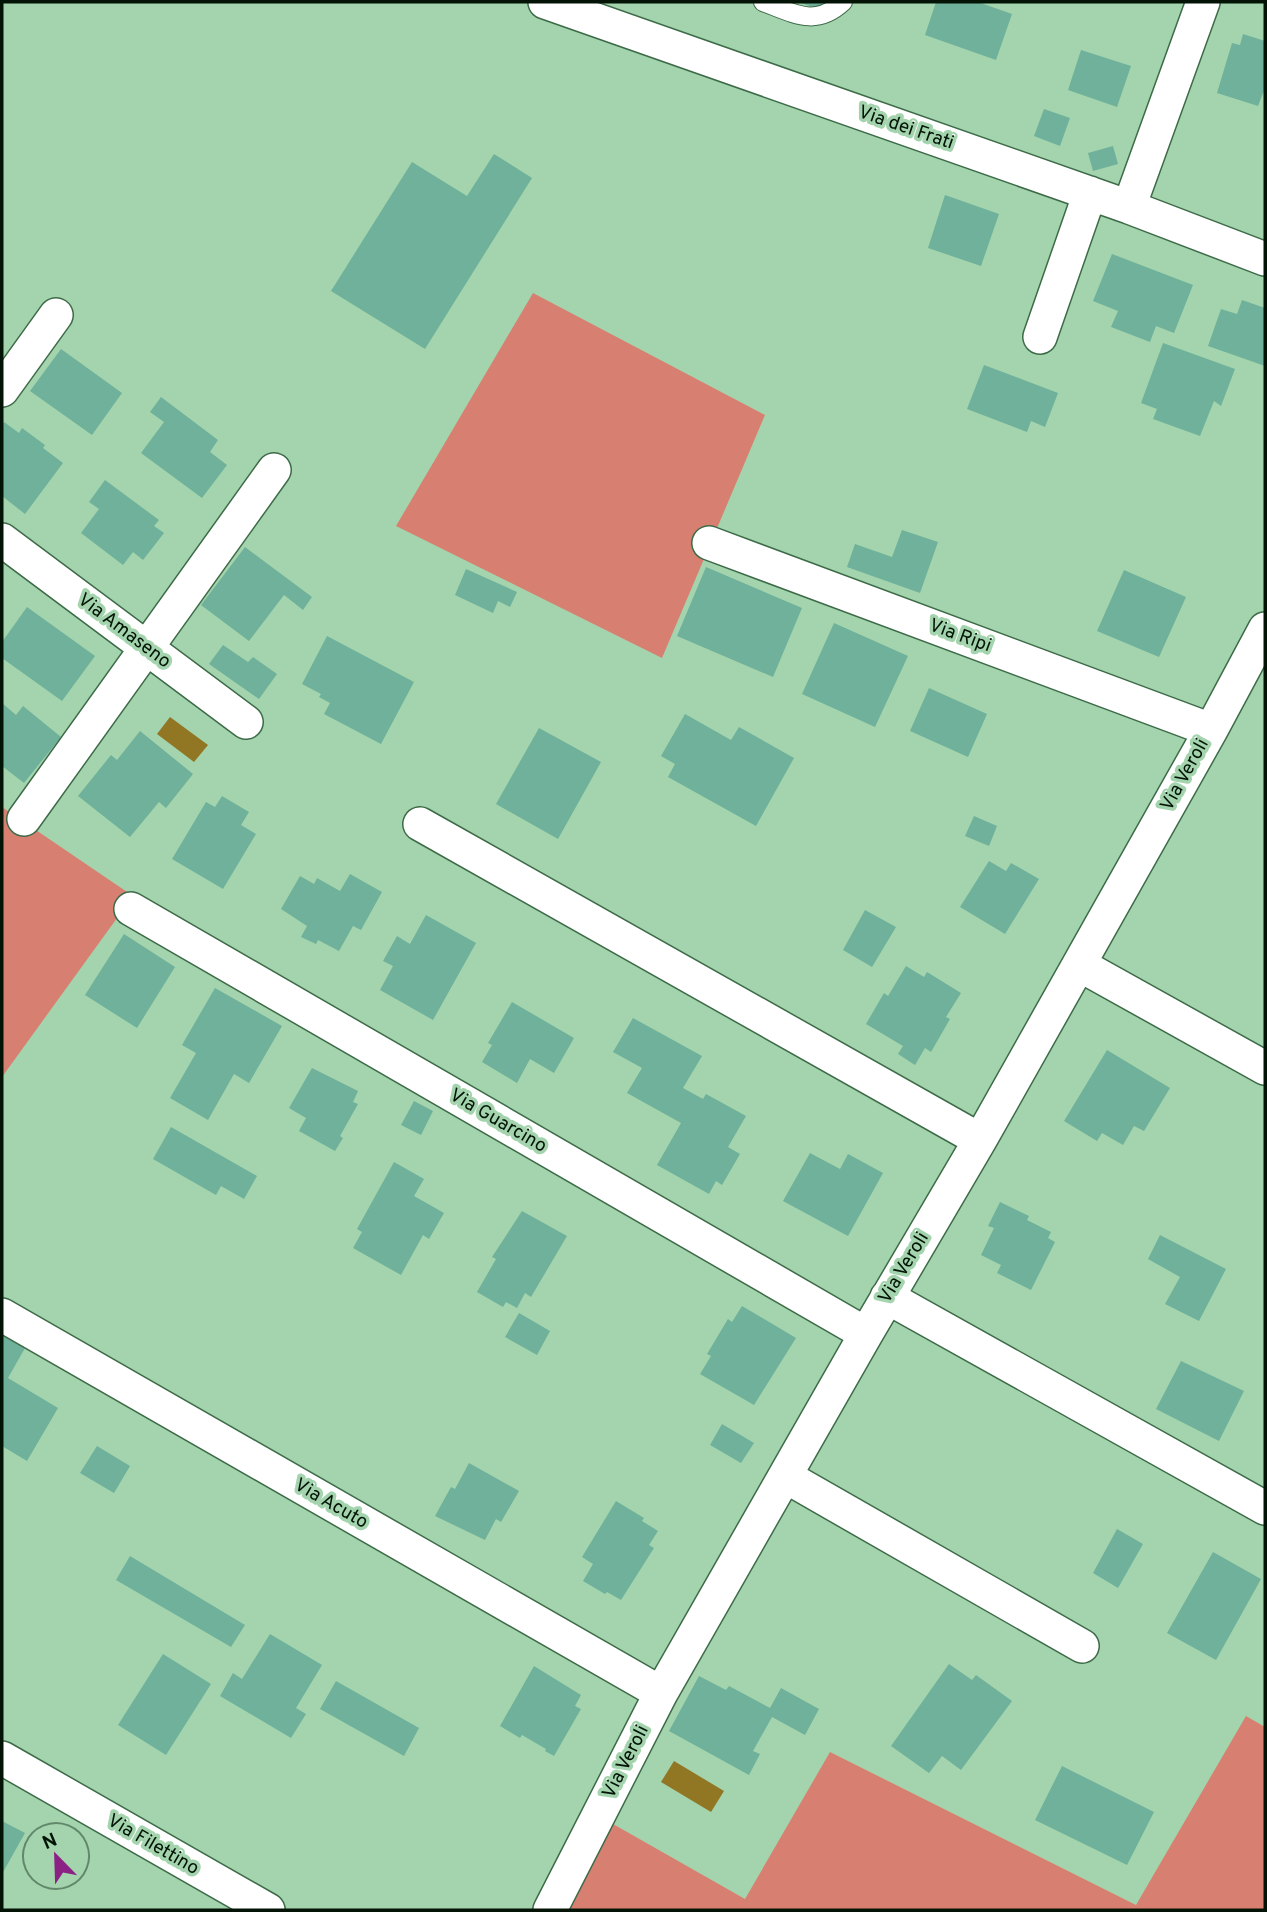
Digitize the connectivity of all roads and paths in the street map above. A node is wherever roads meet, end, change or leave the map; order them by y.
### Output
1 (763, 2) edge
2 (843, 2) edge
3 (1203, 2) edge
4 (563, 5) edge
5 (1090, 193) junction
6 (1129, 206) junction
7 (1265, 259) edge
8 (55, 315) dead end
9 (1040, 337) dead end
10 (2, 390) edge
11 (274, 470) dead end
12 (2, 540) edge
13 (709, 543) dead end
14 (1265, 629) edge
15 (145, 647) junction
16 (246, 722) dead end
17 (1211, 730) junction
18 (24, 819) dead end
19 (419, 824) dead end
20 (131, 909) dead end
21 (1080, 965) junction
22 (1265, 1068) edge
23 (980, 1140) junction
24 (887, 1297) junction
25 (2, 1315) edge
26 (866, 1334) junction
27 (785, 1476) junction
28 (1265, 1508) edge
29 (1082, 1646) dead end
30 (661, 1693) junction
31 (2, 1758) edge
32 (268, 1910) edge
33 (550, 1910) edge

1 - 2 lane
3 - 6 street
4 - 5 street, Via dei Frati
5 - 6 street, Via dei Frati
5 - 9 street
6 - 7 street, Via dei Frati
8 - 10 street
11 - 15 street
12 - 15 street, Via Amaseno
13 - 17 street, Via Ripi
14 - 17 street, Via Veroli
15 - 16 street, Via Amaseno
15 - 18 street
17 - 21 street, Via Veroli
19 - 23 street
20 - 26 street, Via Guarcino
21 - 22 street
21 - 23 street, Via Veroli
23 - 24 street, Via Veroli
24 - 26 street, Via Veroli
24 - 28 street
25 - 30 street, Via Acuto
26 - 27 street, Via Veroli
27 - 29 street
27 - 30 street, Via Veroli
30 - 33 street, Via Veroli
31 - 32 street, Via Filettino

